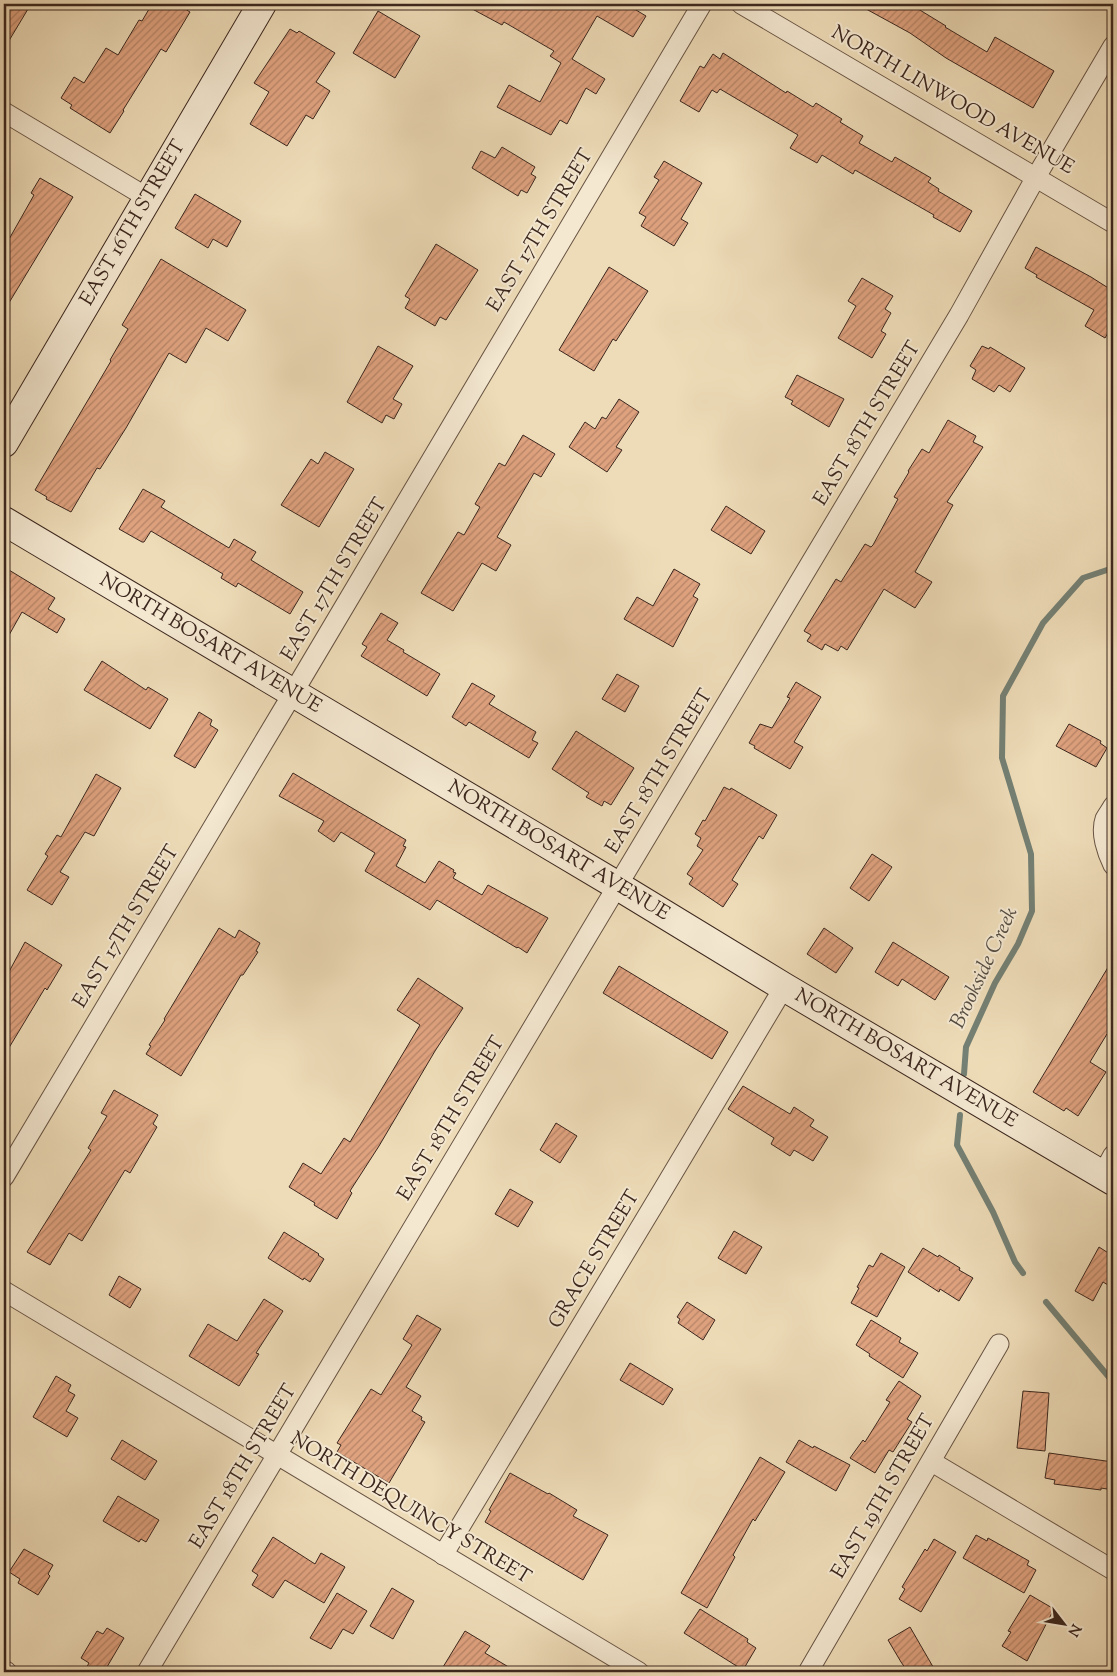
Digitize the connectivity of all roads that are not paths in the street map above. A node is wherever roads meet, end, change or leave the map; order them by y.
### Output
1 (262, 4) edge
2 (702, 4) edge
3 (741, 4) edge
4 (1113, 46) edge
5 (4, 112) edge
6 (1036, 177) junction
7 (148, 198) junction
8 (1113, 223) edge
9 (4, 443) edge
10 (4, 521) edge
11 (293, 693) junction
12 (1113, 806) edge
13 (1110, 860) edge
14 (618, 886) junction
15 (784, 987) junction
16 (1110, 1170) edge
17 (4, 1177) edge
18 (4, 1291) edge
19 (999, 1344) dead end
20 (277, 1456) junction
21 (932, 1462) junction
22 (443, 1555) junction
23 (1113, 1570) edge
24 (4, 1670) edge
25 (7, 1672) edge
26 (147, 1672) edge
27 (639, 1672) edge
28 (808, 1672) edge

1 - 7 street, EAST 16TH STREET
2 - 11 street, EAST 17TH STREET
3 - 6 street, NORTH LINWOOD AVENUE
4 - 6 street, EAST 18TH STREET
5 - 7 street
6 - 8 street, NORTH LINWOOD AVENUE
6 - 14 street, EAST 18TH STREET
7 - 9 street, EAST 16TH STREET
10 - 11 street, NORTH BOSART AVENUE
11 - 14 street, NORTH BOSART AVENUE
11 - 17 street, EAST 17TH STREET
12 - 13 street
14 - 15 street, NORTH BOSART AVENUE
14 - 20 street, EAST 18TH STREET
15 - 16 street, NORTH BOSART AVENUE
15 - 22 street, GRACE STREET
18 - 20 street, NORTH DEQUINCY STREET
19 - 21 street, EAST 19TH STREET
20 - 22 street, NORTH DEQUINCY STREET
20 - 26 street, EAST 18TH STREET
21 - 23 street
21 - 28 street, EAST 19TH STREET
22 - 27 street, NORTH DEQUINCY STREET
24 - 25 street

